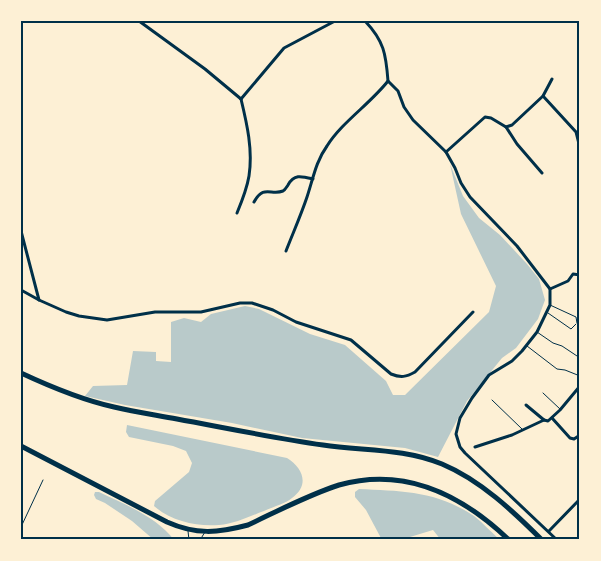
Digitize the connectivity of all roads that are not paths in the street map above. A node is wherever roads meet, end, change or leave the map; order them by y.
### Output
1 (138, 21) edge
2 (335, 21) edge
3 (365, 21) edge
4 (552, 79) dead end
5 (388, 81) junction
6 (543, 96) junction
7 (240, 99) junction
8 (506, 126) junction
9 (579, 144) edge
10 (446, 152) junction
11 (542, 173) dead end
12 (312, 179) junction
13 (254, 202) dead end
14 (237, 213) dead end
15 (21, 231) edge
16 (286, 251) dead end
17 (580, 275) edge
18 (550, 289) junction
19 (21, 290) edge
20 (39, 300) junction
21 (550, 305) junction
22 (473, 312) dead end
23 (547, 312) junction
24 (577, 323) junction
25 (580, 325) edge
26 (536, 332) junction
27 (526, 346) junction
28 (580, 358) edge
29 (21, 373) edge
30 (580, 376) edge
31 (580, 386) edge
32 (543, 394) dead end
33 (492, 400) dead end
34 (526, 405) dead end
35 (560, 410) junction
36 (552, 418) junction
37 (544, 420) junction
38 (523, 430) junction
39 (580, 435) edge
40 (21, 446) edge
41 (475, 446) dead end
42 (43, 480) dead end
43 (580, 499) edge
44 (21, 527) edge
45 (188, 530) junction
46 (549, 531) junction
47 (206, 532) junction
48 (188, 540) edge
49 (200, 540) edge
50 (508, 540) edge
51 (542, 540) edge
52 (558, 540) edge

1 - 7 street
2 - 7 street
3 - 5 street
4 - 6 street
5 - 10 street
5 - 12 street
6 - 8 street
6 - 9 street
7 - 14 street
8 - 10 street
8 - 11 street
10 - 18 street
12 - 13 street
12 - 16 street
15 - 20 street
17 - 18 street
18 - 21 street
19 - 20 street
20 - 22 street
21 - 23 street
21 - 24 lane
23 - 24 lane
23 - 26 street
24 - 25 lane
26 - 27 street
26 - 28 lane
27 - 30 lane
27 - 46 street
29 - 51 main road
31 - 35 street
32 - 35 lane
33 - 38 lane
34 - 37 street
35 - 36 street
36 - 37 street
36 - 39 street
37 - 38 street
38 - 41 street
40 - 45 main road
42 - 44 lane
43 - 46 street
45 - 47 main road
45 - 48 lane
46 - 52 street
47 - 49 lane
47 - 50 main road

